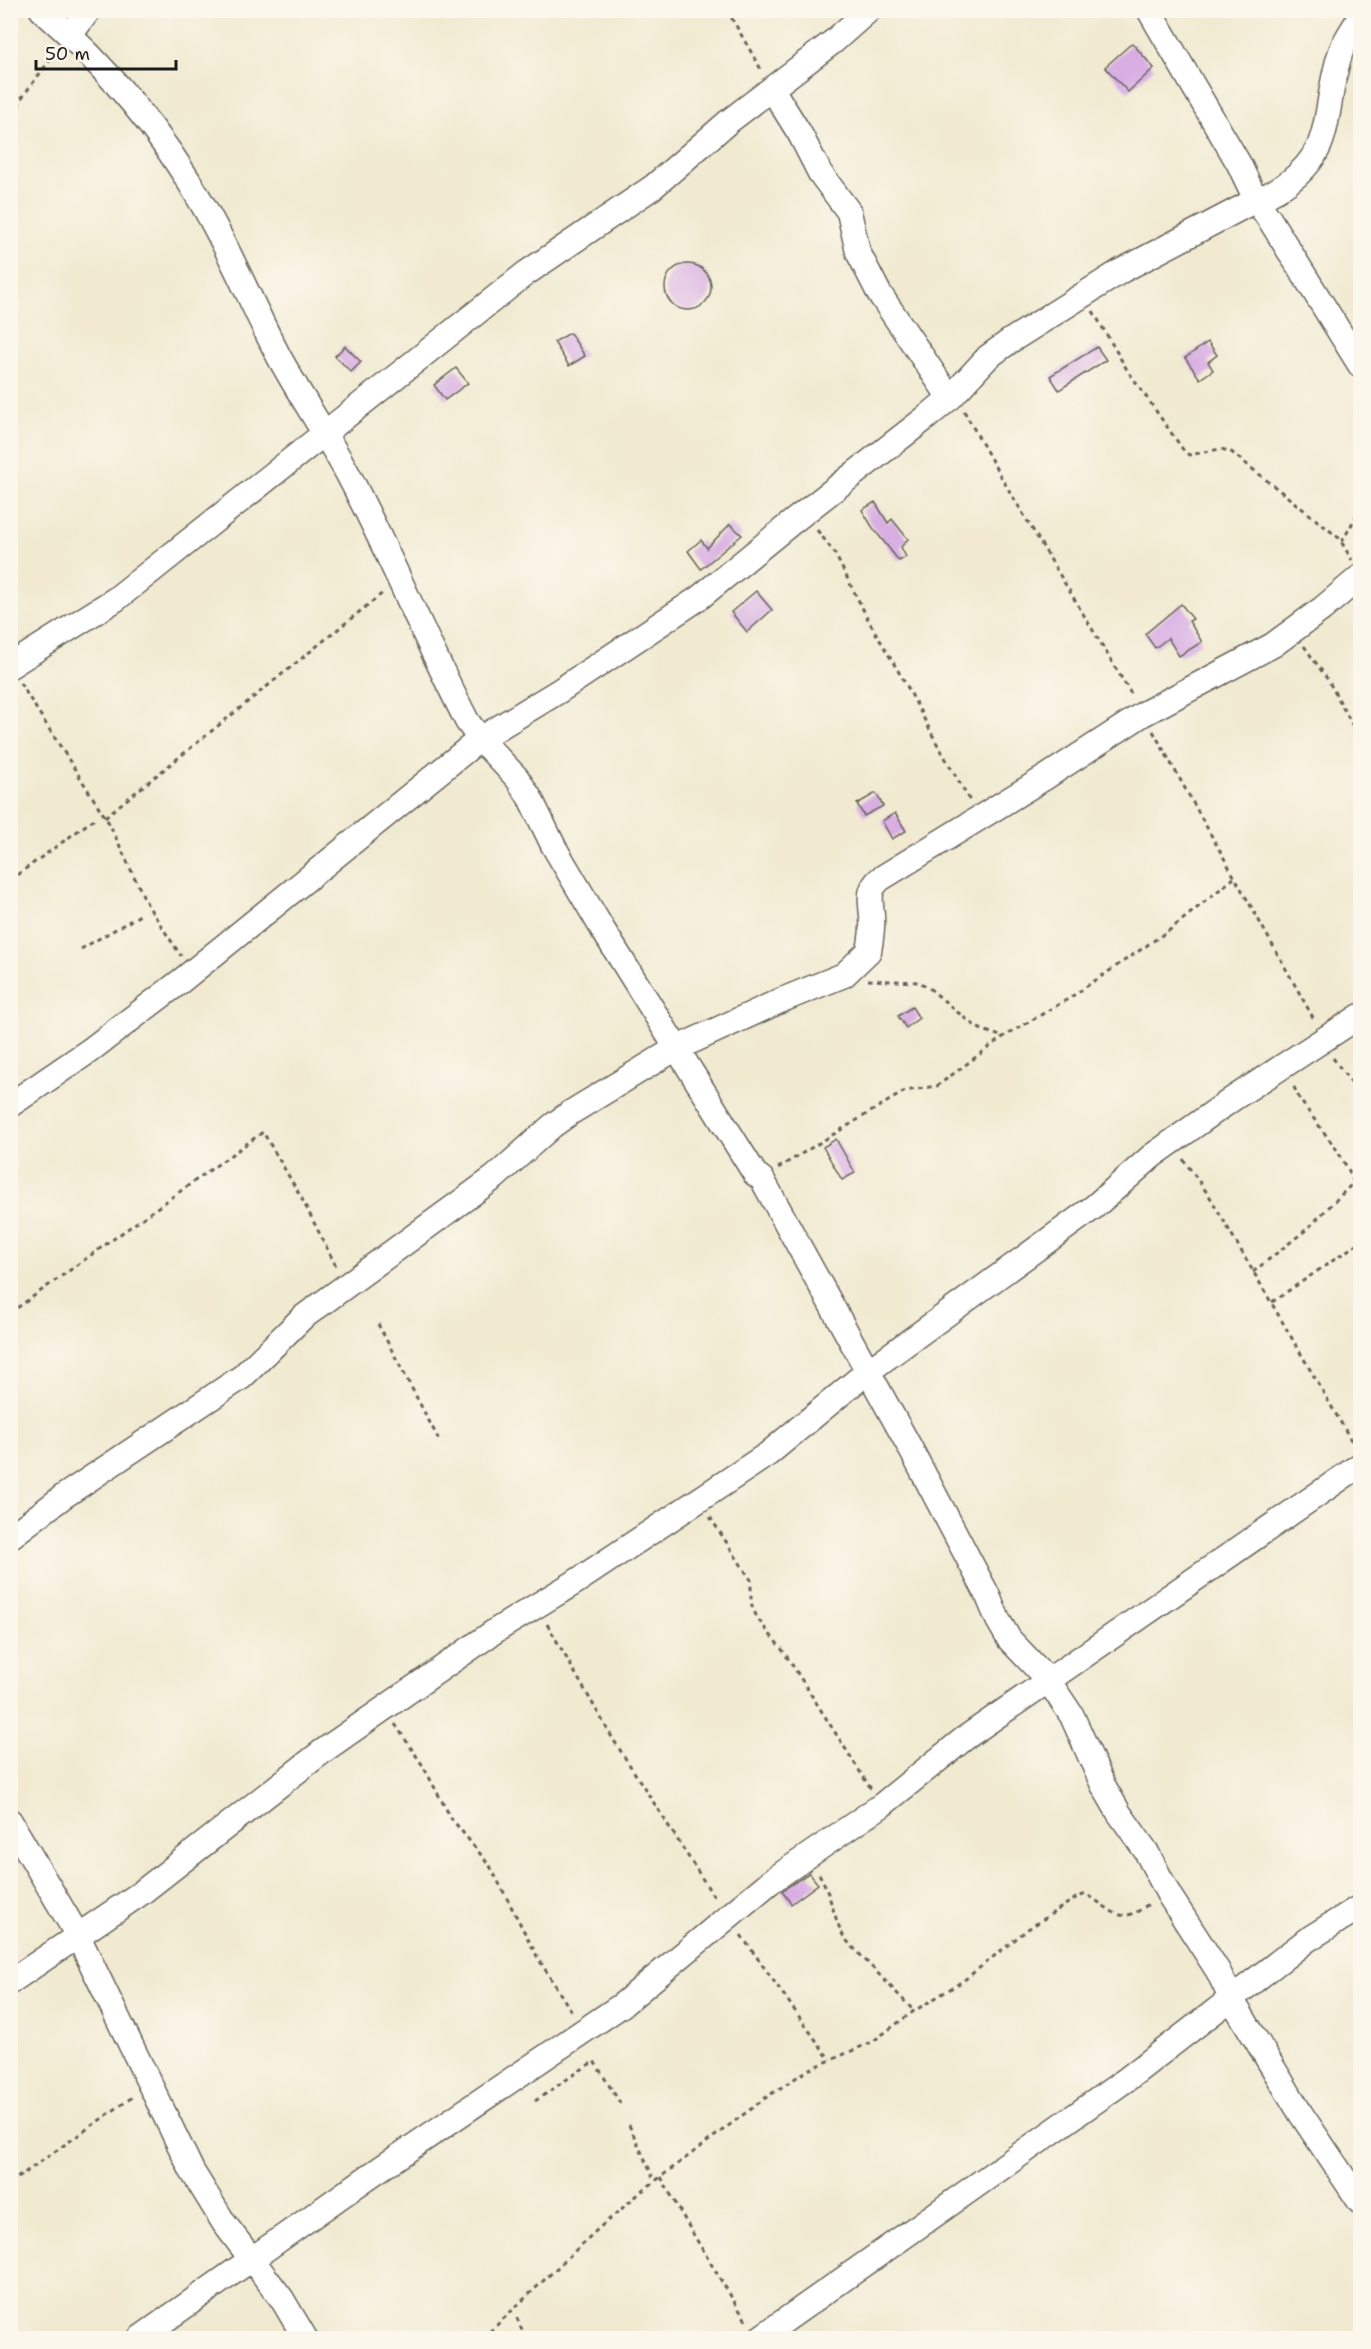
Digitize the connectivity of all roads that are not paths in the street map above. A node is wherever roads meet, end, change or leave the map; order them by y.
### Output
1 (42, 10) edge
2 (89, 10) edge
3 (869, 10) edge
4 (1149, 10) edge
5 (1360, 17) edge
6 (70, 35) junction
7 (772, 88) junction
8 (1256, 200) junction
9 (1360, 365) edge
10 (952, 395) junction
11 (324, 432) junction
12 (1358, 579) edge
13 (13, 672) edge
14 (480, 739) junction
15 (1360, 1016) edge
16 (675, 1048) junction
17 (10, 1105) edge
18 (867, 1372) junction
19 (1360, 1464) edge
20 (10, 1537) edge
21 (1048, 1680) junction
22 (10, 1821) edge
23 (1360, 1907) edge
24 (78, 1936) junction
25 (10, 1982) edge
26 (1232, 2000) junction
27 (1360, 2202) edge
28 (251, 2261) junction
29 (756, 2334) edge
30 (140, 2338) edge
31 (305, 2338) edge

1 - 6 street
2 - 6 street
3 - 7 street
4 - 8 street
5 - 8 street
6 - 11 street
7 - 10 street
7 - 11 street
8 - 9 street
8 - 10 street
10 - 14 street
11 - 13 street
11 - 14 street
12 - 16 street
14 - 16 street
14 - 17 street
15 - 18 street
16 - 18 street
16 - 20 street
18 - 21 street
18 - 24 street
19 - 21 street
21 - 26 street
21 - 28 street
22 - 24 street
23 - 26 street
24 - 25 street
24 - 28 street
26 - 27 street
26 - 29 street
28 - 30 street
28 - 31 street

